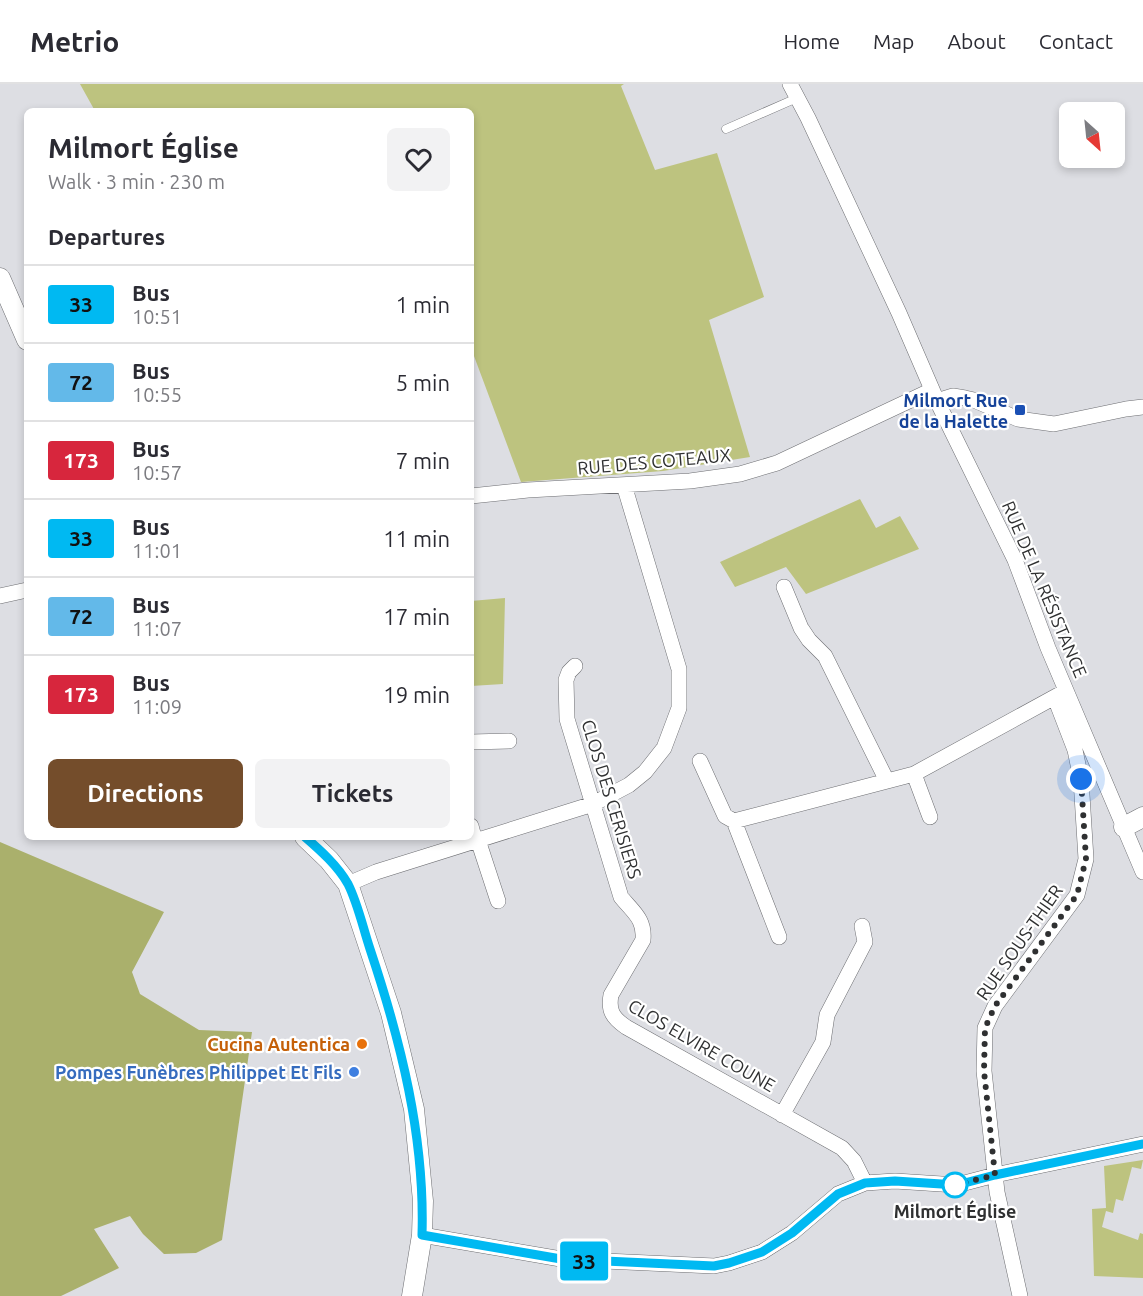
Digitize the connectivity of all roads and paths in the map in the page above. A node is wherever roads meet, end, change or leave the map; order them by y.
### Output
1 (793, 91) edge
2 (726, 129) dead end
3 (0, 278) edge
4 (24, 333) edge
5 (935, 395) junction
6 (1143, 407) edge
7 (624, 484) junction
8 (474, 496) edge
9 (784, 588) dead end
10 (24, 591) edge
11 (0, 596) edge
12 (576, 666) dead end
13 (1061, 694) junction
14 (509, 741) dead end
15 (474, 742) edge
16 (700, 761) dead end
17 (914, 774) junction
18 (887, 781) junction
19 (593, 804) junction
20 (930, 817) dead end
21 (1143, 817) edge
22 (734, 821) junction
23 (1124, 827) junction
24 (475, 836) edge
25 (308, 840) edge
26 (464, 840) edge
27 (1143, 872) edge
28 (348, 885) junction
29 (498, 901) dead end
30 (862, 926) dead end
31 (779, 937) dead end
32 (643, 940) joint
33 (782, 1115) junction
34 (1143, 1144) edge
35 (995, 1175) junction
36 (865, 1183) junction
37 (422, 1235) junction
38 (412, 1296) edge
39 (1020, 1296) edge

1 - 2 lane, RUE DE LA RÉSISTANCE
1 - 5 street, RUE DE LA RÉSISTANCE
3 - 4 street
5 - 6 street, RUE DES COTEAUX
5 - 7 street, RUE DES COTEAUX
5 - 13 street, RUE DE LA RÉSISTANCE
7 - 8 street, RUE DES COTEAUX
7 - 19 street
9 - 18 street
10 - 11 street
12 - 19 street, CLOS DES CERISIERS
13 - 17 street
13 - 23 street, RUE DE LA RÉSISTANCE
13 - 35 street, RUE SOUS-THIER
14 - 15 street
16 - 22 street
17 - 18 street
17 - 20 street
18 - 22 street
19 - 24 street
19 - 32 street, CLOS DES CERISIERS
21 - 23 street
22 - 31 street
23 - 27 street, RUE DE LA RÉSISTANCE
24 - 29 street
25 - 28 street
26 - 28 street
28 - 37 street
30 - 33 street, CLOS ELVIRE COUNE
32 - 33 street, CLOS ELVIRE COUNE
33 - 36 street, CLOS ELVIRE COUNE
34 - 35 street
35 - 36 street
35 - 39 street, RUE SOUS-THIER
36 - 37 street
37 - 38 street

